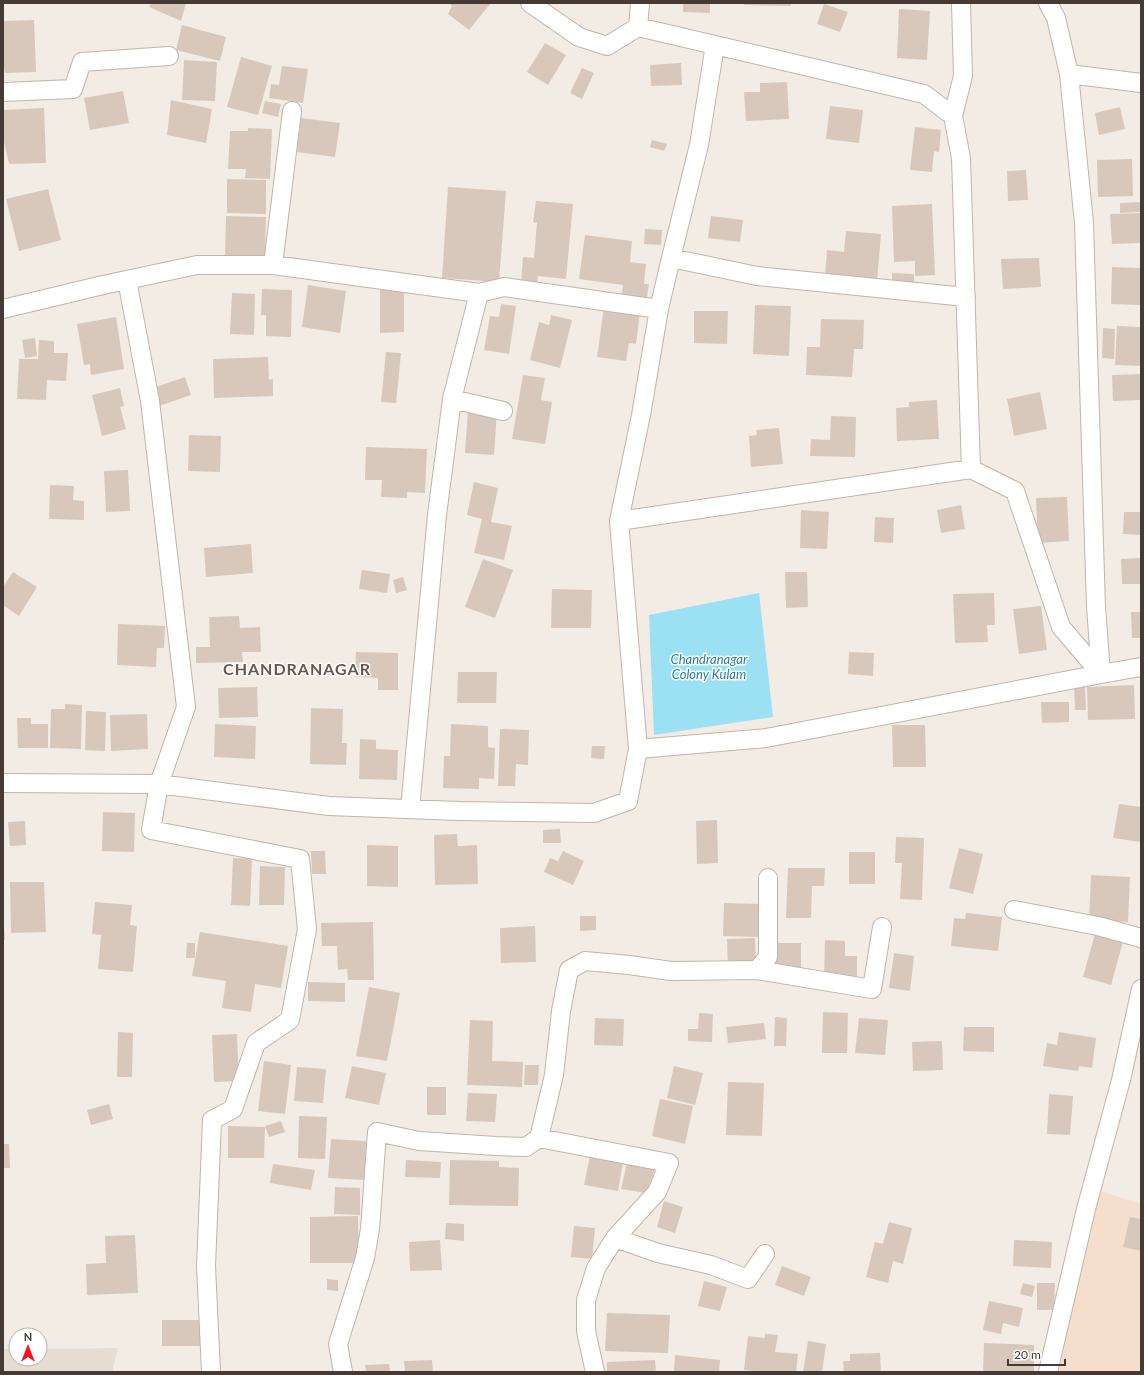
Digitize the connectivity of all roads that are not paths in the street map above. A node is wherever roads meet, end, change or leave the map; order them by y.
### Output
1 (530, 3) edge
2 (640, 3) edge
3 (961, 3) edge
4 (1048, 3) edge
5 (638, 27) junction
6 (715, 45) junction
7 (169, 56) dead end
8 (1069, 74) junction
9 (1141, 83) edge
10 (3, 92) edge
11 (292, 111) dead end
12 (953, 116) junction
13 (671, 258) junction
14 (273, 265) junction
15 (127, 280) junction
16 (479, 293) junction
17 (966, 297) junction
18 (3, 309) edge
19 (659, 309) junction
20 (452, 399) junction
21 (503, 411) dead end
22 (971, 469) junction
23 (619, 521) junction
24 (1141, 667) edge
25 (1101, 674) junction
26 (638, 749) junction
27 (3, 783) edge
28 (159, 784) junction
29 (410, 809) junction
30 (768, 878) dead end
31 (1014, 910) dead end
32 (882, 927) dead end
33 (1141, 938) edge
34 (757, 970) junction
35 (1141, 989) edge
36 (539, 1138) junction
37 (615, 1238) junction
38 (765, 1254) dead end
39 (211, 1372) edge
40 (343, 1372) edge
41 (595, 1372) edge
42 (1048, 1372) edge

1 - 5 street
2 - 5 street
3 - 12 street
4 - 8 street
5 - 6 street
6 - 12 street
6 - 13 street
7 - 10 street
8 - 9 street
8 - 25 street
11 - 14 street
12 - 17 street
13 - 17 street
13 - 19 street
14 - 15 street
14 - 16 street
15 - 18 street
15 - 28 street
16 - 19 street
16 - 20 street
17 - 22 street
19 - 23 street
20 - 21 street
20 - 29 street
22 - 23 street
22 - 25 street
23 - 26 street
24 - 25 street
25 - 26 street
26 - 29 street
27 - 28 street
28 - 29 street
28 - 39 street
30 - 34 street
31 - 33 street
32 - 34 street
34 - 36 street
35 - 42 street
36 - 37 street
36 - 40 street
37 - 38 street
37 - 41 street

